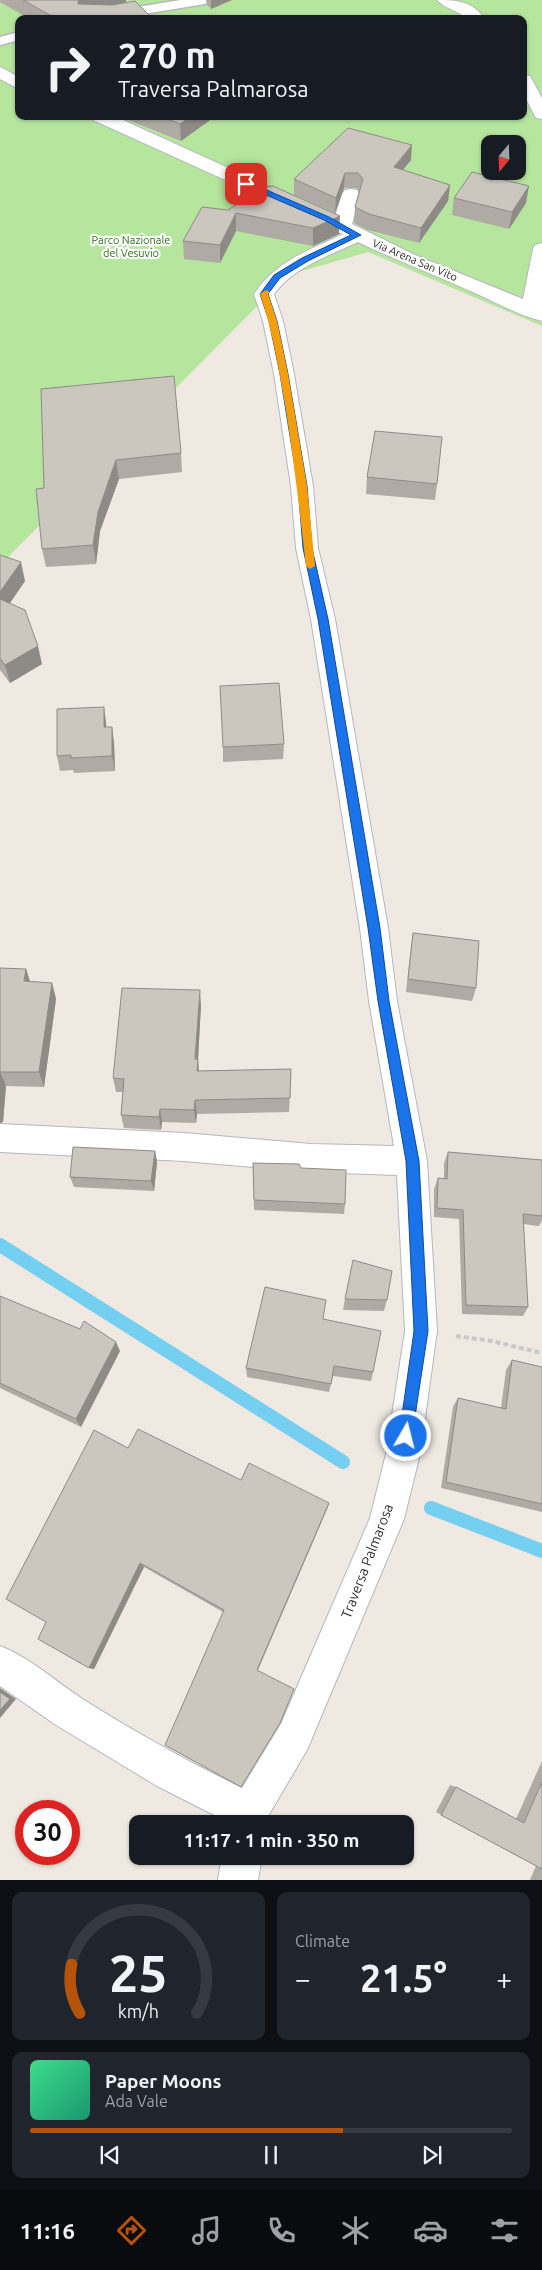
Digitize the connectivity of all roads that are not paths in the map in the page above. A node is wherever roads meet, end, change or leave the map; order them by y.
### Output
1 (205, 0) edge
2 (445, 0) edge
3 (112, 15) edge
4 (473, 15) edge
5 (15, 37) edge
6 (0, 41) edge
7 (0, 72) edge
8 (15, 81) edge
9 (527, 86) edge
10 (542, 114) edge
11 (108, 120) edge
12 (351, 194) dead end
13 (334, 223) junction
14 (542, 249) edge
15 (536, 313) edge
16 (0, 1138) edge
17 (412, 1161) junction
18 (0, 1664) edge
19 (243, 1815) edge
20 (250, 1815) edge
21 (240, 1865) edge
22 (238, 1880) edge

1 - 3 lane
2 - 4 street
5 - 6 lane
7 - 8 street
9 - 10 street
11 - 13 street, Via Arena San Vito
12 - 13 street
13 - 15 street, Via Arena San Vito
13 - 17 street, Traversa Palmarosa
14 - 15 street
16 - 17 street
17 - 20 street, Traversa Palmarosa
18 - 19 street
21 - 22 street

